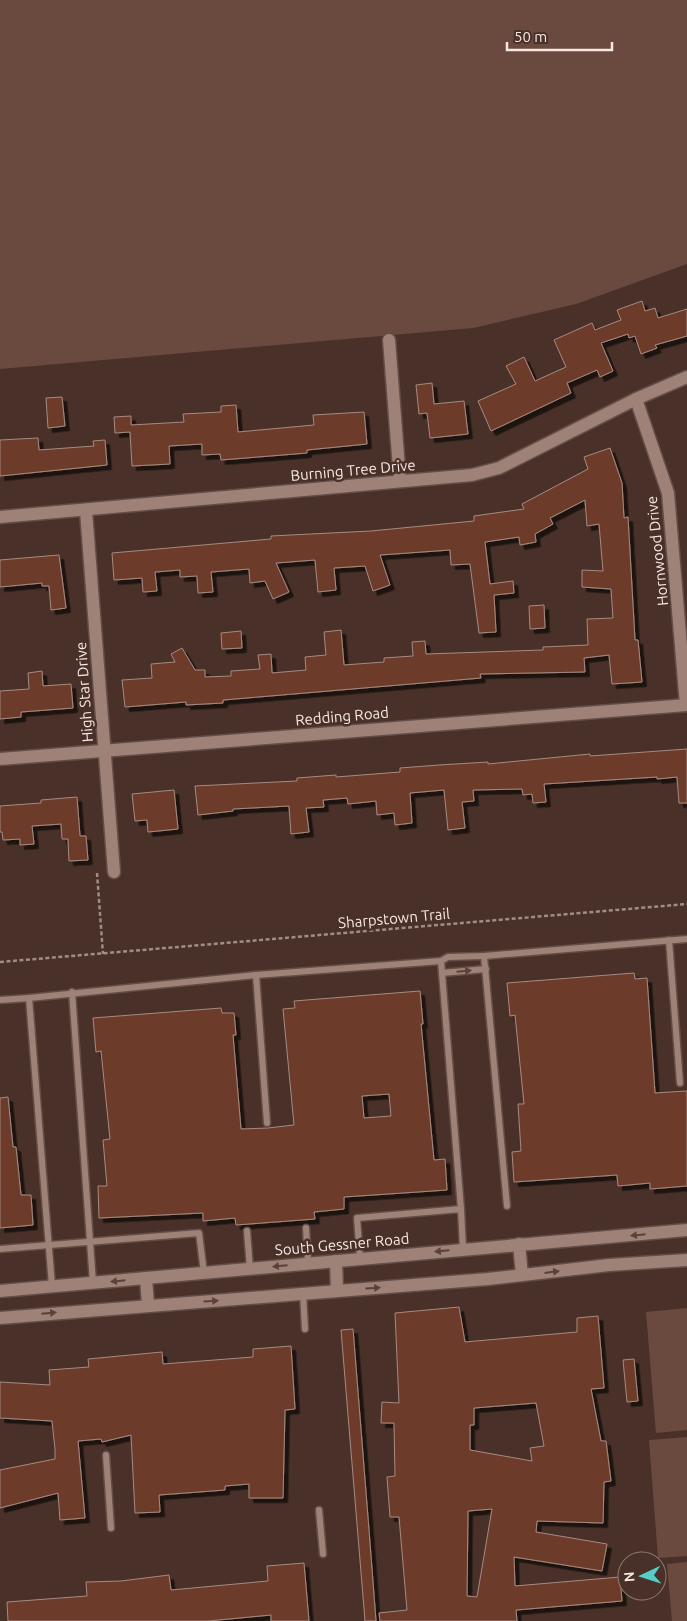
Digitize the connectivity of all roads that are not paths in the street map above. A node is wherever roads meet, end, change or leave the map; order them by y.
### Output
1 (389, 340) dead end
2 (687, 377) edge
3 (636, 399) junction
4 (400, 481) junction
5 (86, 511) junction
6 (0, 517) edge
7 (687, 705) edge
8 (104, 750) junction
9 (0, 759) edge
10 (114, 872) dead end
11 (687, 939) edge
12 (669, 940) junction
13 (484, 956) junction
14 (441, 961) junction
15 (486, 969) junction
16 (442, 973) junction
17 (256, 975) junction
18 (72, 992) junction
19 (29, 998) junction
20 (0, 1000) edge
21 (680, 1083) dead end
22 (268, 1123) dead end
23 (507, 1206) dead end
24 (461, 1209) junction
25 (306, 1228) dead end
26 (687, 1230) edge
27 (247, 1231) dead end
28 (90, 1242) junction
29 (519, 1244) junction
30 (48, 1246) junction
31 (0, 1249) edge
32 (463, 1249) junction
33 (360, 1258) junction
34 (687, 1260) edge
35 (336, 1261) junction
36 (308, 1263) junction
37 (250, 1268) junction
38 (204, 1273) junction
39 (522, 1275) junction
40 (146, 1278) junction
41 (93, 1283) junction
42 (52, 1286) junction
43 (337, 1290) junction
44 (0, 1291) edge
45 (303, 1293) junction
46 (148, 1305) junction
47 (0, 1318) edge
48 (305, 1329) dead end
49 (106, 1456) dead end
50 (319, 1510) dead end
51 (111, 1528) dead end
52 (323, 1554) dead end

1 - 4 street
2 - 3 street, Burning Tree Drive
3 - 4 street, Burning Tree Drive
3 - 7 street, Hornwood Drive
4 - 5 street, Burning Tree Drive
5 - 6 street, Burning Tree Drive
5 - 8 street, High Star Drive
7 - 8 street, Redding Road
8 - 9 street, Redding Road
8 - 10 street, High Star Drive
11 - 12 lane
12 - 13 lane
12 - 21 lane
13 - 14 lane
13 - 15 lane
14 - 16 lane
14 - 17 lane
16 -> 15 lane
15 - 23 lane
16 - 24 lane
17 - 18 lane
17 - 22 lane
18 - 19 lane
18 - 28 lane
19 - 20 lane
19 - 30 lane
24 - 32 lane
24 - 33 lane
25 - 36 lane
26 -> 29 street, South Gessner Road
27 - 37 lane
28 - 30 lane
28 - 38 lane
28 - 41 lane
29 - 32 street, South Gessner Road
29 - 39 street
30 - 31 lane
30 - 42 lane
32 -> 33 street, South Gessner Road
33 - 35 street, South Gessner Road
39 -> 34 street
35 - 36 street, South Gessner Road
35 - 43 street
36 -> 37 street, South Gessner Road
37 - 38 street, South Gessner Road
38 - 40 street, South Gessner Road
43 -> 39 street
40 -> 41 street, South Gessner Road
40 - 46 street
41 - 42 street, South Gessner Road
42 - 44 street, South Gessner Road
43 - 45 street
46 -> 45 street
45 - 48 lane
47 -> 46 street
49 - 51 lane
50 - 52 lane

